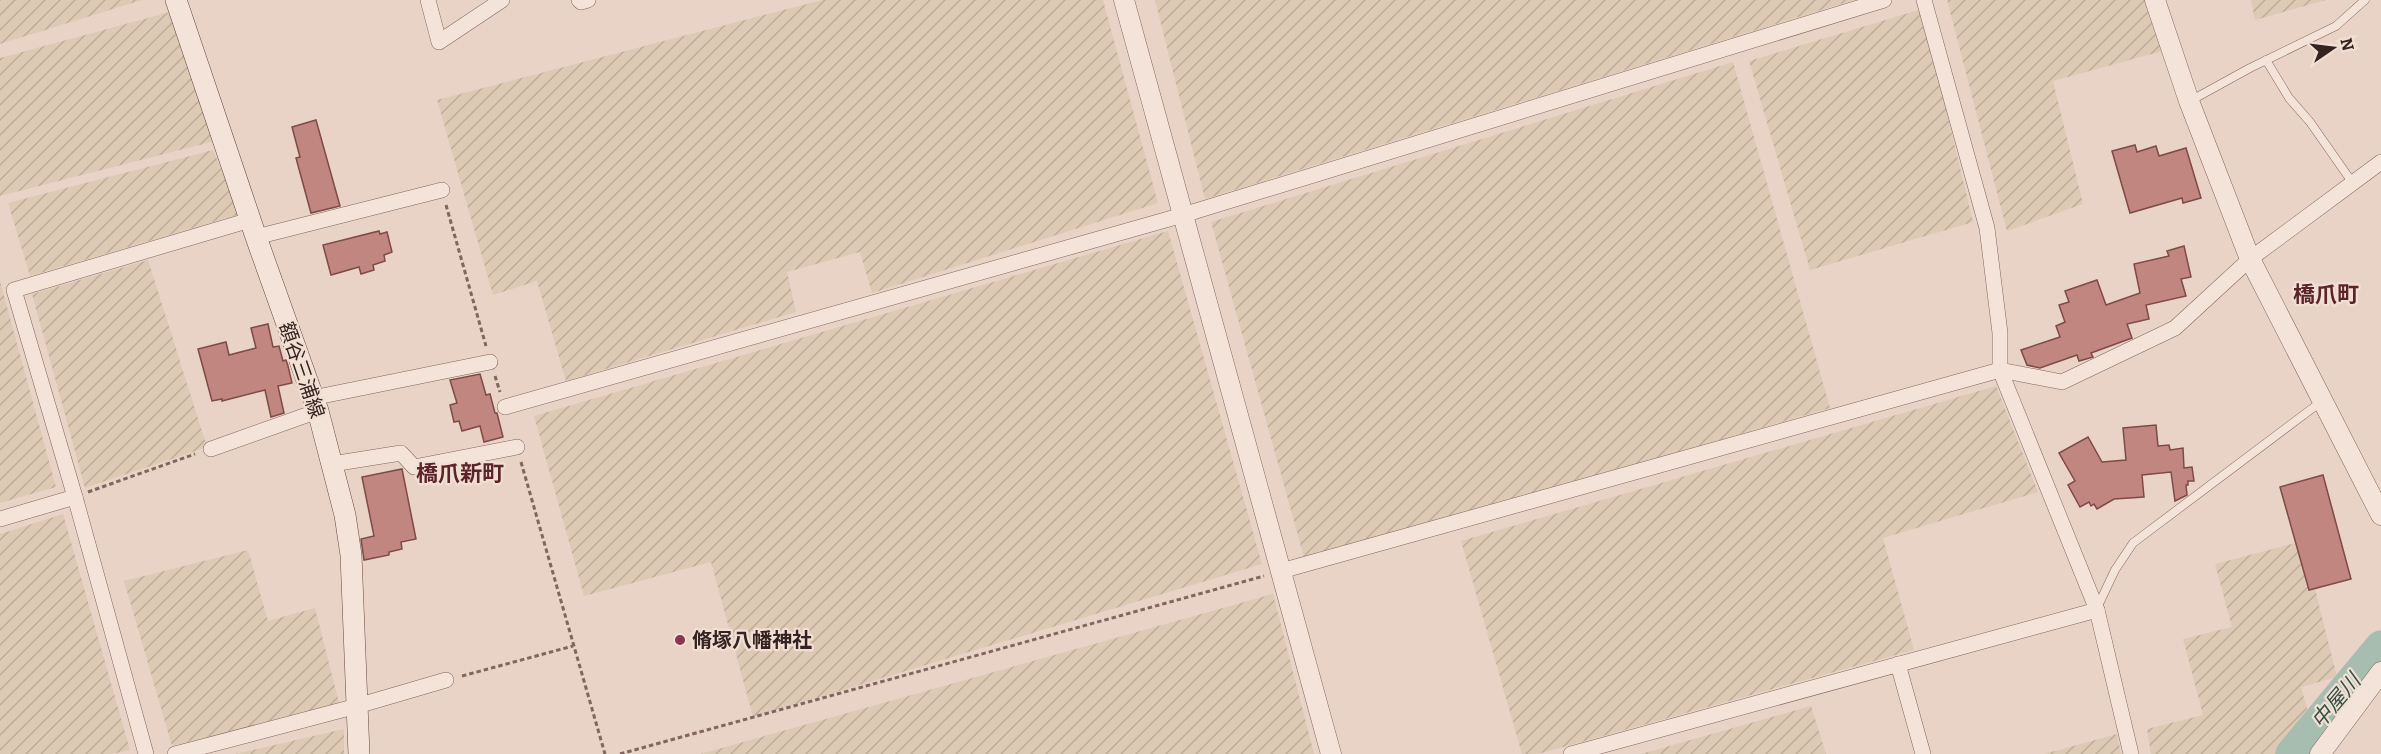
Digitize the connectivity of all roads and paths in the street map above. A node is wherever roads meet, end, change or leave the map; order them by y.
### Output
1 (176, 0) edge
2 (428, 0) edge
3 (502, 0) edge
4 (579, 0) edge
5 (588, 0) edge
6 (1124, 0) edge
7 (1884, 0) edge
8 (1924, 0) edge
9 (2155, 0) edge
10 (2366, 0) edge
11 (2266, 60) junction
12 (2189, 102) junction
13 (2381, 162) edge
14 (2352, 182) junction
15 (442, 190) joint
16 (1183, 215) junction
17 (253, 229) junction
18 (2250, 259) junction
19 (490, 362) junction
20 (2000, 370) junction
21 (2323, 400) junction
22 (315, 405) junction
23 (506, 407) joint
24 (517, 447) joint
25 (211, 449) joint
26 (332, 464) junction
27 (75, 496) junction
28 (2381, 515) edge
29 (0, 519) edge
30 (1281, 571) junction
31 (2097, 610) junction
32 (573, 646) junction
33 (1898, 664) junction
34 (2381, 672) edge
35 (446, 680) joint
36 (357, 706) junction
37 (146, 754) edge
38 (175, 754) edge
39 (359, 754) edge
40 (605, 754) edge
41 (621, 754) edge
42 (1330, 754) edge
43 (1571, 754) edge
44 (1923, 754) edge
45 (2131, 754) edge
46 (2320, 754) edge

1 - 17 main road, 額谷三浦線
2 - 3 street
4 - 5 street
6 - 16 street
7 - 16 street
8 - 20 street
9 - 12 street
10 - 11 lane
11 - 12 lane
11 - 14 lane
12 - 18 street
13 - 14 street
14 - 18 street
15 - 17 street
15 - 19 path
16 - 23 street
16 - 30 street
17 - 22 main road, 額谷三浦線
17 - 27 street
18 - 20 street
18 - 21 street
19 - 22 street
19 - 23 path
20 - 30 street
20 - 31 street
21 - 28 street
21 - 31 lane
22 - 25 street
22 - 26 main road, 額谷三浦線
24 - 26 street
24 - 32 path
25 - 27 path
26 - 36 main road, 額谷三浦線
27 - 29 street
27 - 37 street
30 - 41 path
30 - 42 street
31 - 33 street
31 - 45 street
32 - 35 path
32 - 40 path
33 - 43 street
33 - 44 street
34 - 46 street
35 - 36 street
36 - 38 street
36 - 39 main road, 額谷三浦線

